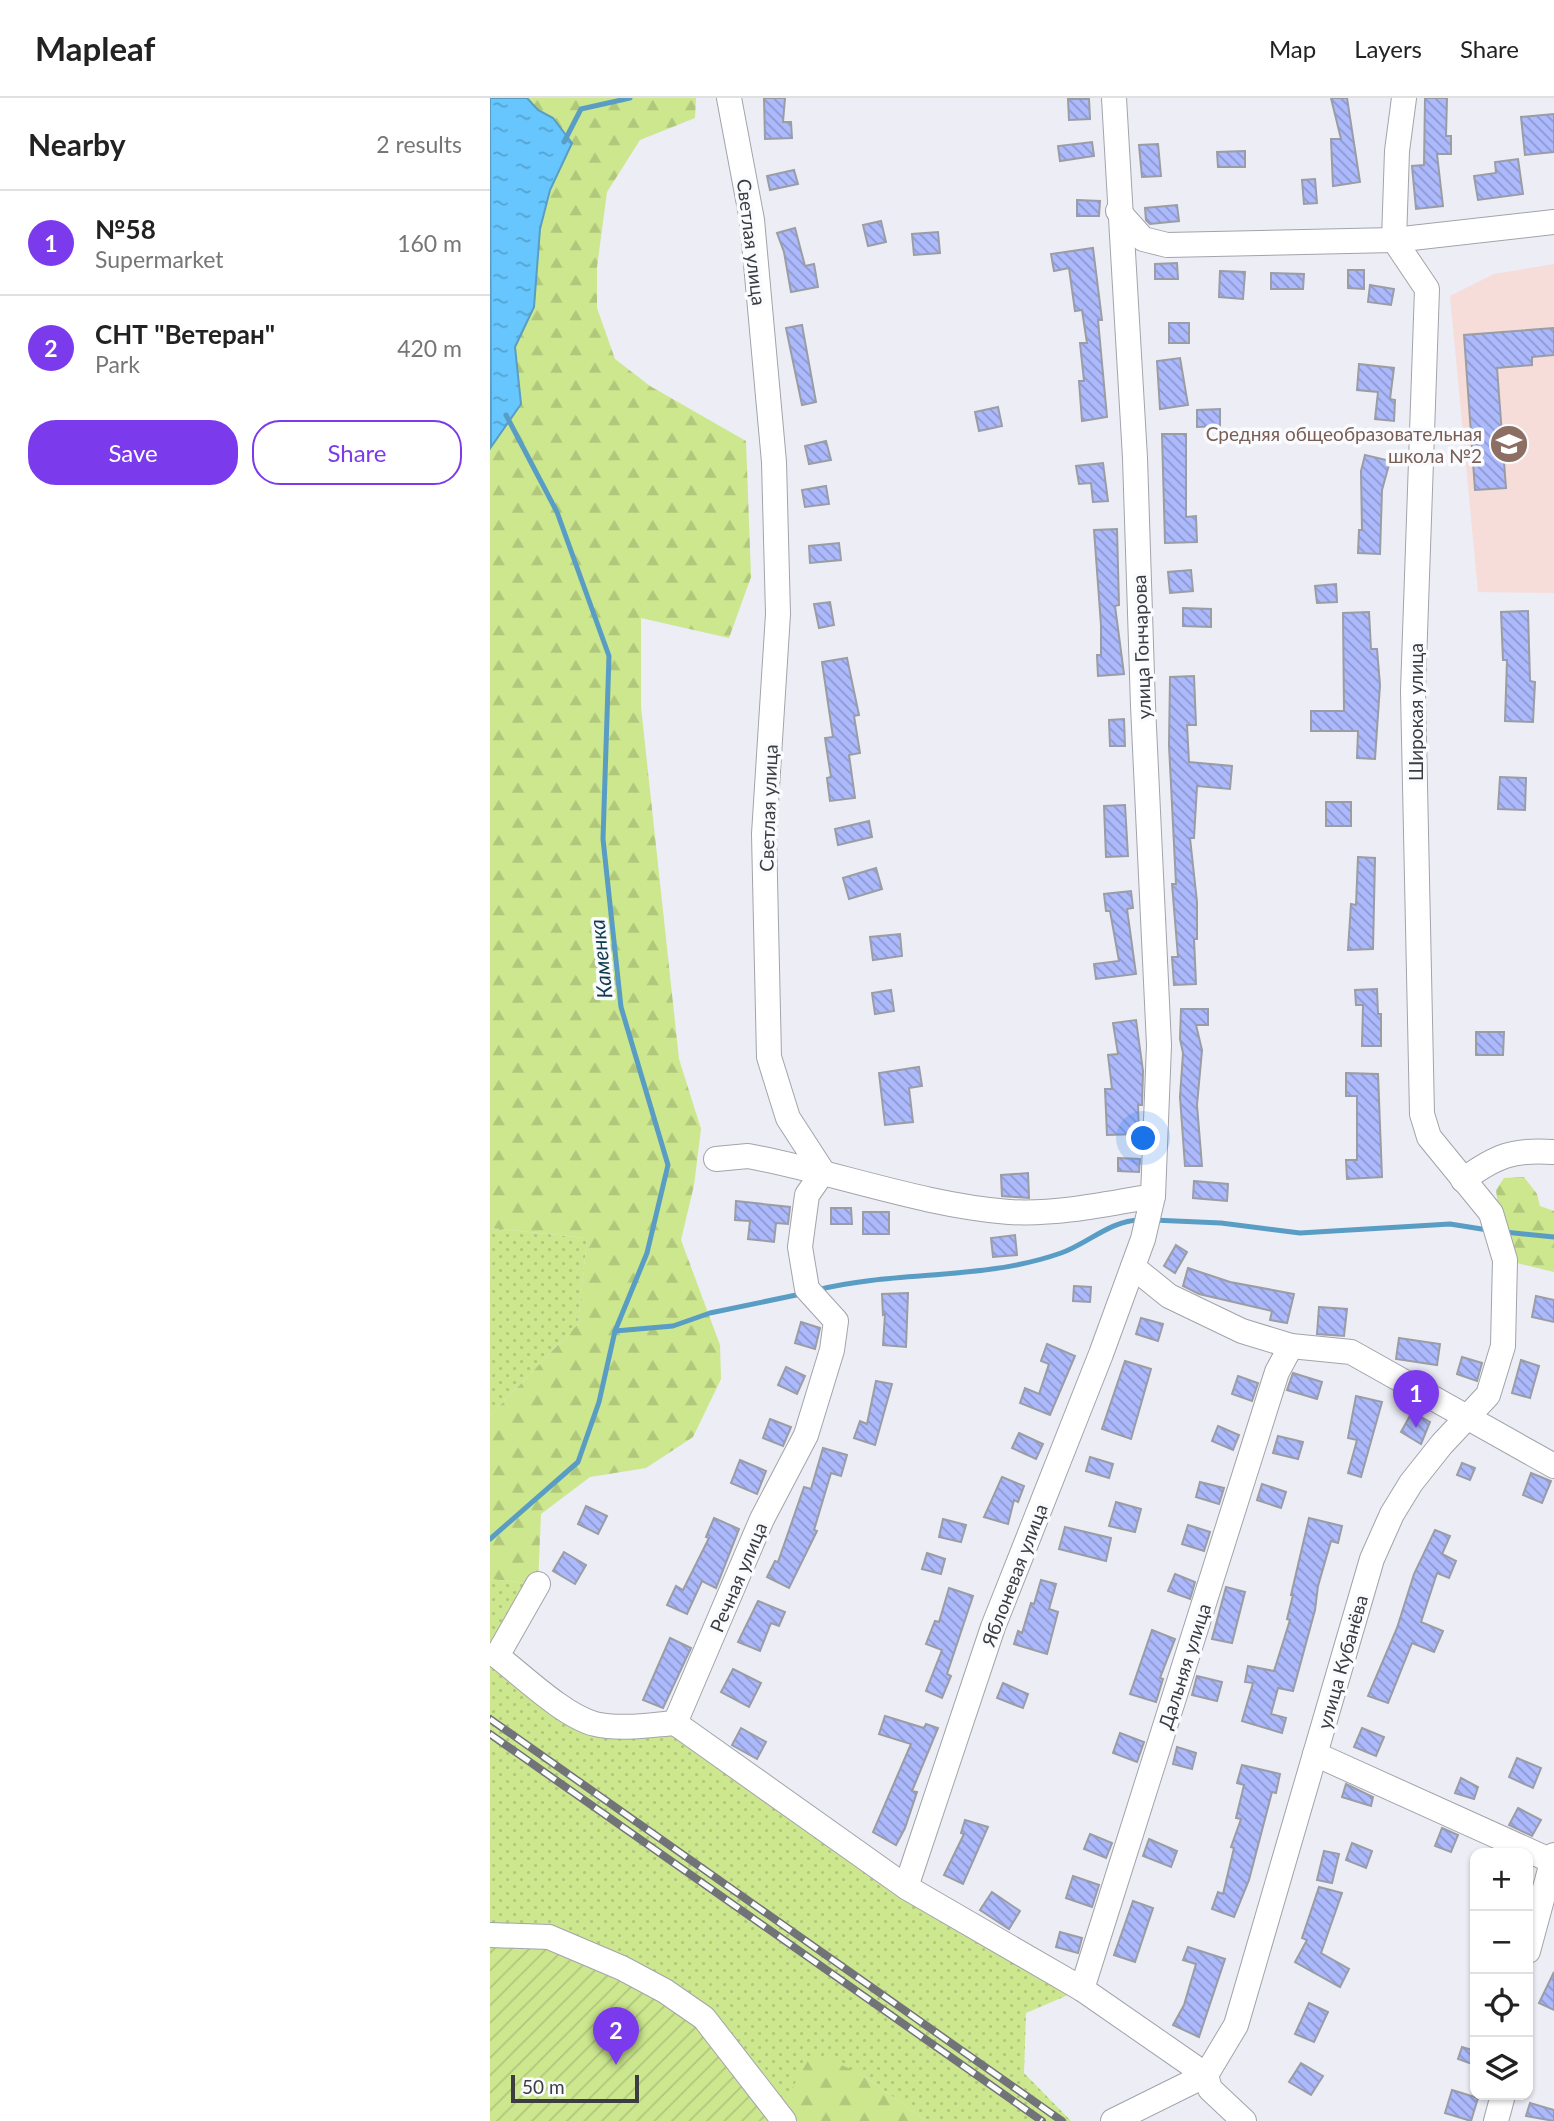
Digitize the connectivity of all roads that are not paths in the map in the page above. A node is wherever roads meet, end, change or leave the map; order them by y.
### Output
1 (729, 98) edge
2 (1114, 98) edge
3 (1404, 98) edge
4 (1118, 211) junction
5 (1554, 222) edge
6 (1395, 240) junction
7 (1554, 1152) edge
8 (716, 1159) dead end
9 (823, 1172) junction
10 (1463, 1180) junction
11 (1151, 1205) junction
12 (1143, 1239) joint
13 (1133, 1267) junction
14 (1291, 1346) junction
15 (1469, 1419) junction
16 (1554, 1466) edge
17 (538, 1584) dead end
18 (676, 1723) junction
19 (1315, 1754) junction
20 (1553, 1859) edge
21 (906, 1887) junction
22 (1533, 1933) edge
23 (490, 1936) edge
24 (1082, 1989) junction
25 (1206, 2075) junction
26 (1502, 2100) edge
27 (784, 2121) edge
28 (1113, 2121) edge
29 (1244, 2121) edge
30 (1496, 2121) edge

1 - 9 street, Светлая улица
2 - 4 street, улица Гончарова
3 - 6 street
4 - 6 street
4 - 11 street, улица Гончарова
5 - 6 street
6 - 10 street, Широкая улица
7 - 10 street
8 - 9 street
9 - 11 street
9 - 18 street, Речная улица
10 - 15 street, улица Кубанёва
11 - 12 street, улица Гончарова
12 - 13 street, Яблоневая улица
13 - 14 street
13 - 21 street, Яблоневая улица
14 - 15 street
14 - 24 street, Дальняя улица
15 - 16 street
15 - 19 street, улица Кубанёва
17 - 18 street
18 - 21 street
19 - 20 street
19 - 25 street, улица Кубанёва
20 - 22 street
21 - 24 street
23 - 27 street
24 - 25 street
25 - 28 street
25 - 29 street
26 - 30 street

